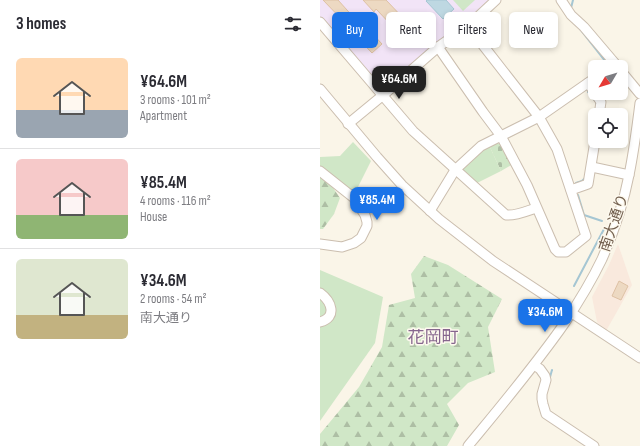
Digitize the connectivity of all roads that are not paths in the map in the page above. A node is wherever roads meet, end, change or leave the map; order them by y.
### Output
1 (496, 0) edge
2 (561, 0) edge
3 (483, 12) edge
4 (321, 26) edge
5 (444, 43) edge
6 (438, 47) junction
7 (485, 48) edge
8 (609, 60) edge
9 (628, 79) edge
10 (588, 82) edge
11 (320, 89) edge
12 (640, 94) edge
13 (382, 96) junction
14 (640, 103) edge
15 (539, 117) junction
16 (348, 124) junction
17 (501, 136) junction
18 (594, 148) edge
19 (592, 167) junction
20 (456, 170) junction
21 (320, 171) edge
22 (629, 176) junction
23 (571, 190) junction
24 (536, 208) junction
25 (430, 210) junction
26 (320, 244) edge
27 (320, 293) edge
28 (572, 312) junction
29 (320, 322) edge
30 (640, 358) edge
31 (534, 365) junction
32 (468, 446) edge
33 (594, 446) edge

1 - 3 street
2 - 8 street
4 - 13 street
5 - 6 street
6 - 13 street
6 - 17 street
7 - 15 street
9 - 12 street
10 - 15 street
11 - 16 street
13 - 16 street
13 - 20 street
14 - 22 street, 南大通り
15 - 17 street
15 - 23 street
16 - 25 street
17 - 20 street
17 - 24 street
18 - 19 street
19 - 22 street
19 - 23 street
20 - 24 street
20 - 25 street
21 - 26 street
22 - 28 street, 南大通り
23 - 24 street
25 - 28 street
27 - 29 street
28 - 30 street
28 - 31 street, 南大通り
31 - 32 street, 南大通り
31 - 33 street

